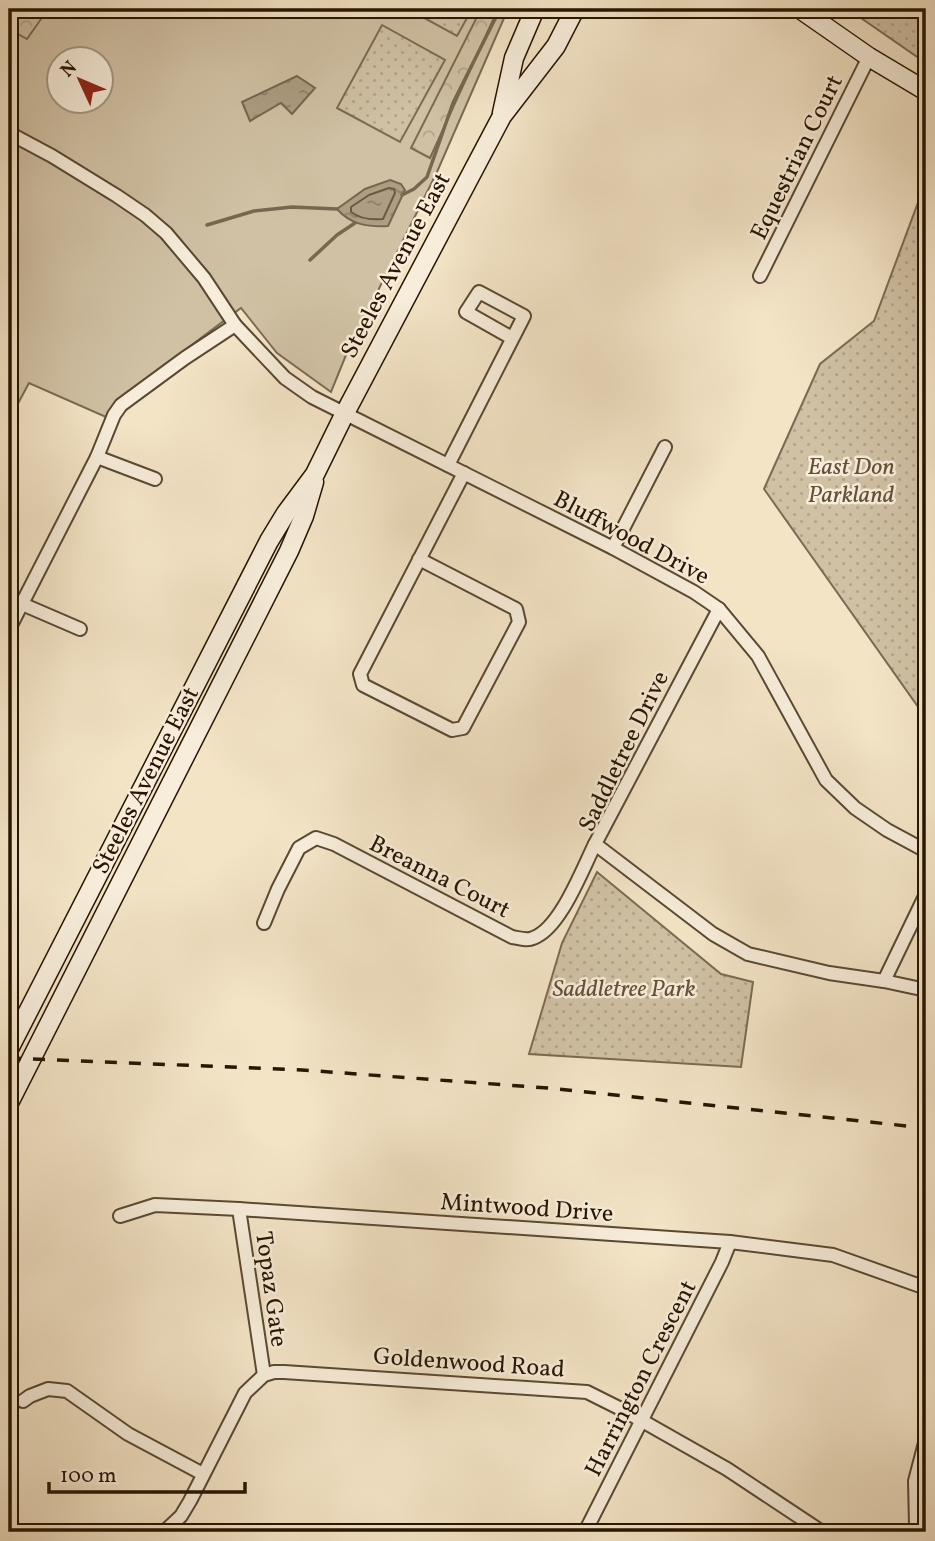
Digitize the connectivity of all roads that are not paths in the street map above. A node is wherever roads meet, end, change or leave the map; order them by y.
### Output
1 (535, 9) edge
2 (575, 9) edge
3 (800, 9) edge
4 (869, 57) junction
5 (926, 91) edge
6 (502, 116) junction
7 (9, 133) edge
8 (761, 276) dead end
9 (235, 325) junction
10 (512, 338) dead end
11 (345, 413) junction
12 (665, 447) dead end
13 (97, 457) junction
14 (448, 465) junction
15 (464, 473) junction
16 (315, 474) junction
17 (155, 479) dead end
18 (613, 548) junction
19 (419, 559) junction
20 (22, 604) junction
21 (719, 609) junction
22 (9, 629) edge
23 (80, 629) dead end
24 (595, 844) junction
25 (926, 852) edge
26 (926, 894) edge
27 (264, 923) dead end
28 (884, 981) junction
29 (926, 989) edge
30 (9, 1049) edge
31 (9, 1103) edge
32 (239, 1209) junction
33 (120, 1216) dead end
34 (730, 1242) junction
35 (926, 1288) edge
36 (264, 1375) junction
37 (23, 1401) dead end
38 (641, 1421) junction
39 (926, 1439) edge
40 (203, 1474) junction
41 (164, 1532) edge
42 (585, 1532) edge
43 (822, 1532) edge
44 (915, 1532) edge

1 - 6 main road, Steeles Avenue East
2 - 6 main road, Steeles Avenue East
3 - 4 main road
4 - 5 main road
4 - 8 street, Equestrian Court
6 - 11 main road, Steeles Avenue East
7 - 9 street, Bluffwood Drive
9 - 11 street, Bluffwood Drive
9 - 13 street
10 - 14 street
11 - 14 street, Bluffwood Drive
11 - 16 main road, Steeles Avenue East
12 - 18 street
13 - 17 street
13 - 20 street
14 - 15 street, Bluffwood Drive
15 - 18 street, Bluffwood Drive
15 - 19 street
16 - 30 main road, Steeles Avenue East
16 - 31 main road, Steeles Avenue East
18 - 21 street, Bluffwood Drive
19 - 19 street
20 - 22 street
20 - 23 street
21 - 24 street, Saddletree Drive
21 - 25 street, Bluffwood Drive
24 - 27 street, Breanna Court
24 - 28 street, Saddletree Drive
26 - 28 street
28 - 29 street, Saddletree Drive
32 - 33 street, Mintwood Drive
32 - 34 street, Mintwood Drive
32 - 36 street, Topaz Gate
34 - 35 street, Mintwood Drive
34 - 38 street, Harrington Crescent
36 - 38 street, Goldenwood Road
36 - 40 street
37 - 40 street
38 - 42 street, Harrington Crescent
38 - 43 street, Goldenwood Road
39 - 44 street
40 - 41 street

